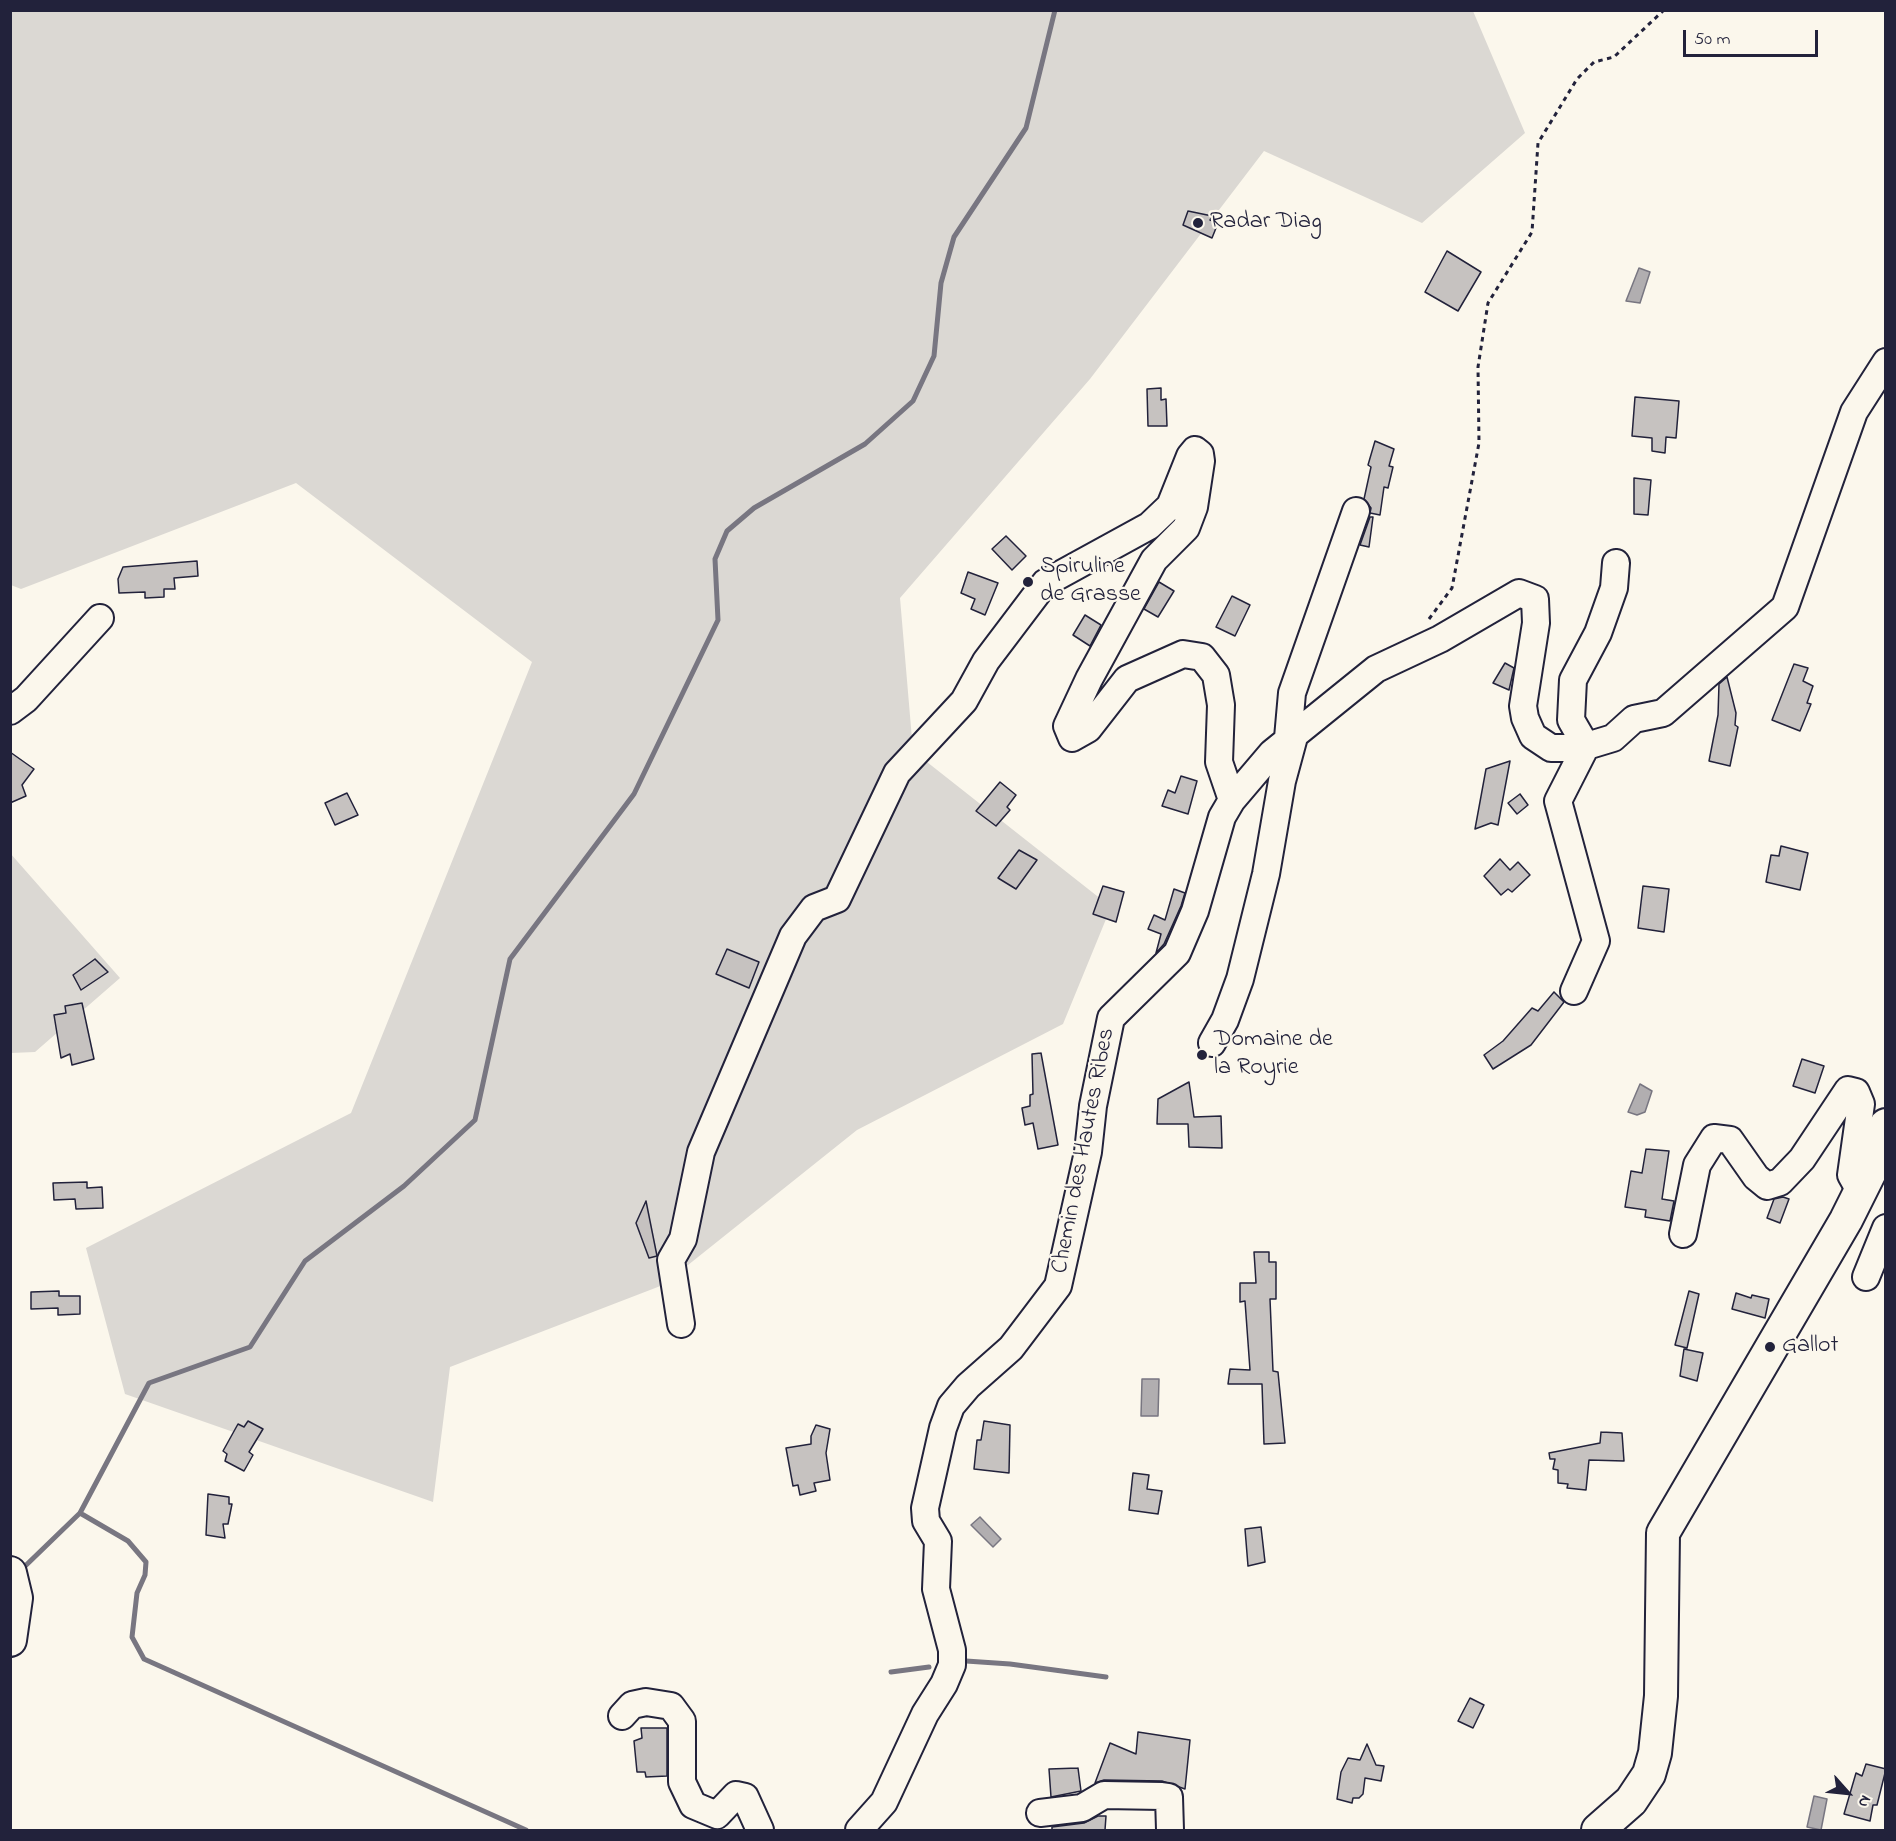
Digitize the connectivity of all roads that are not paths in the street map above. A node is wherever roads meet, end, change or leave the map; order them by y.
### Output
1 (1886, 362) edge
2 (1356, 511) dead end
3 (1616, 563) dead end
4 (100, 618) dead end
5 (10, 711) edge
6 (1291, 736) junction
7 (1586, 746) junction
8 (1232, 800) junction
9 (1574, 991) dead end
10 (1212, 1043) dead end
11 (1886, 1125) edge
12 (1860, 1191) junction
13 (1886, 1228) edge
14 (1683, 1234) dead end
15 (1866, 1277) dead end
16 (681, 1324) dead end
17 (10, 1573) edge
18 (10, 1640) edge
19 (622, 1716) dead end
20 (1040, 1814) dead end
21 (760, 1830) edge
22 (859, 1830) edge
23 (1170, 1830) edge
24 (1598, 1830) edge

1 - 7 street, Chemin des Hautes Ribes
2 - 6 street
3 - 7 street
4 - 5 street
6 - 7 street, Chemin des Hautes Ribes
6 - 8 street, Chemin des Hautes Ribes
6 - 10 street
7 - 9 street
8 - 16 street
8 - 22 street, Chemin des Hautes Ribes
11 - 12 main road
12 - 14 street
12 - 24 main road
13 - 15 street
17 - 18 main road
19 - 21 street
20 - 23 street

